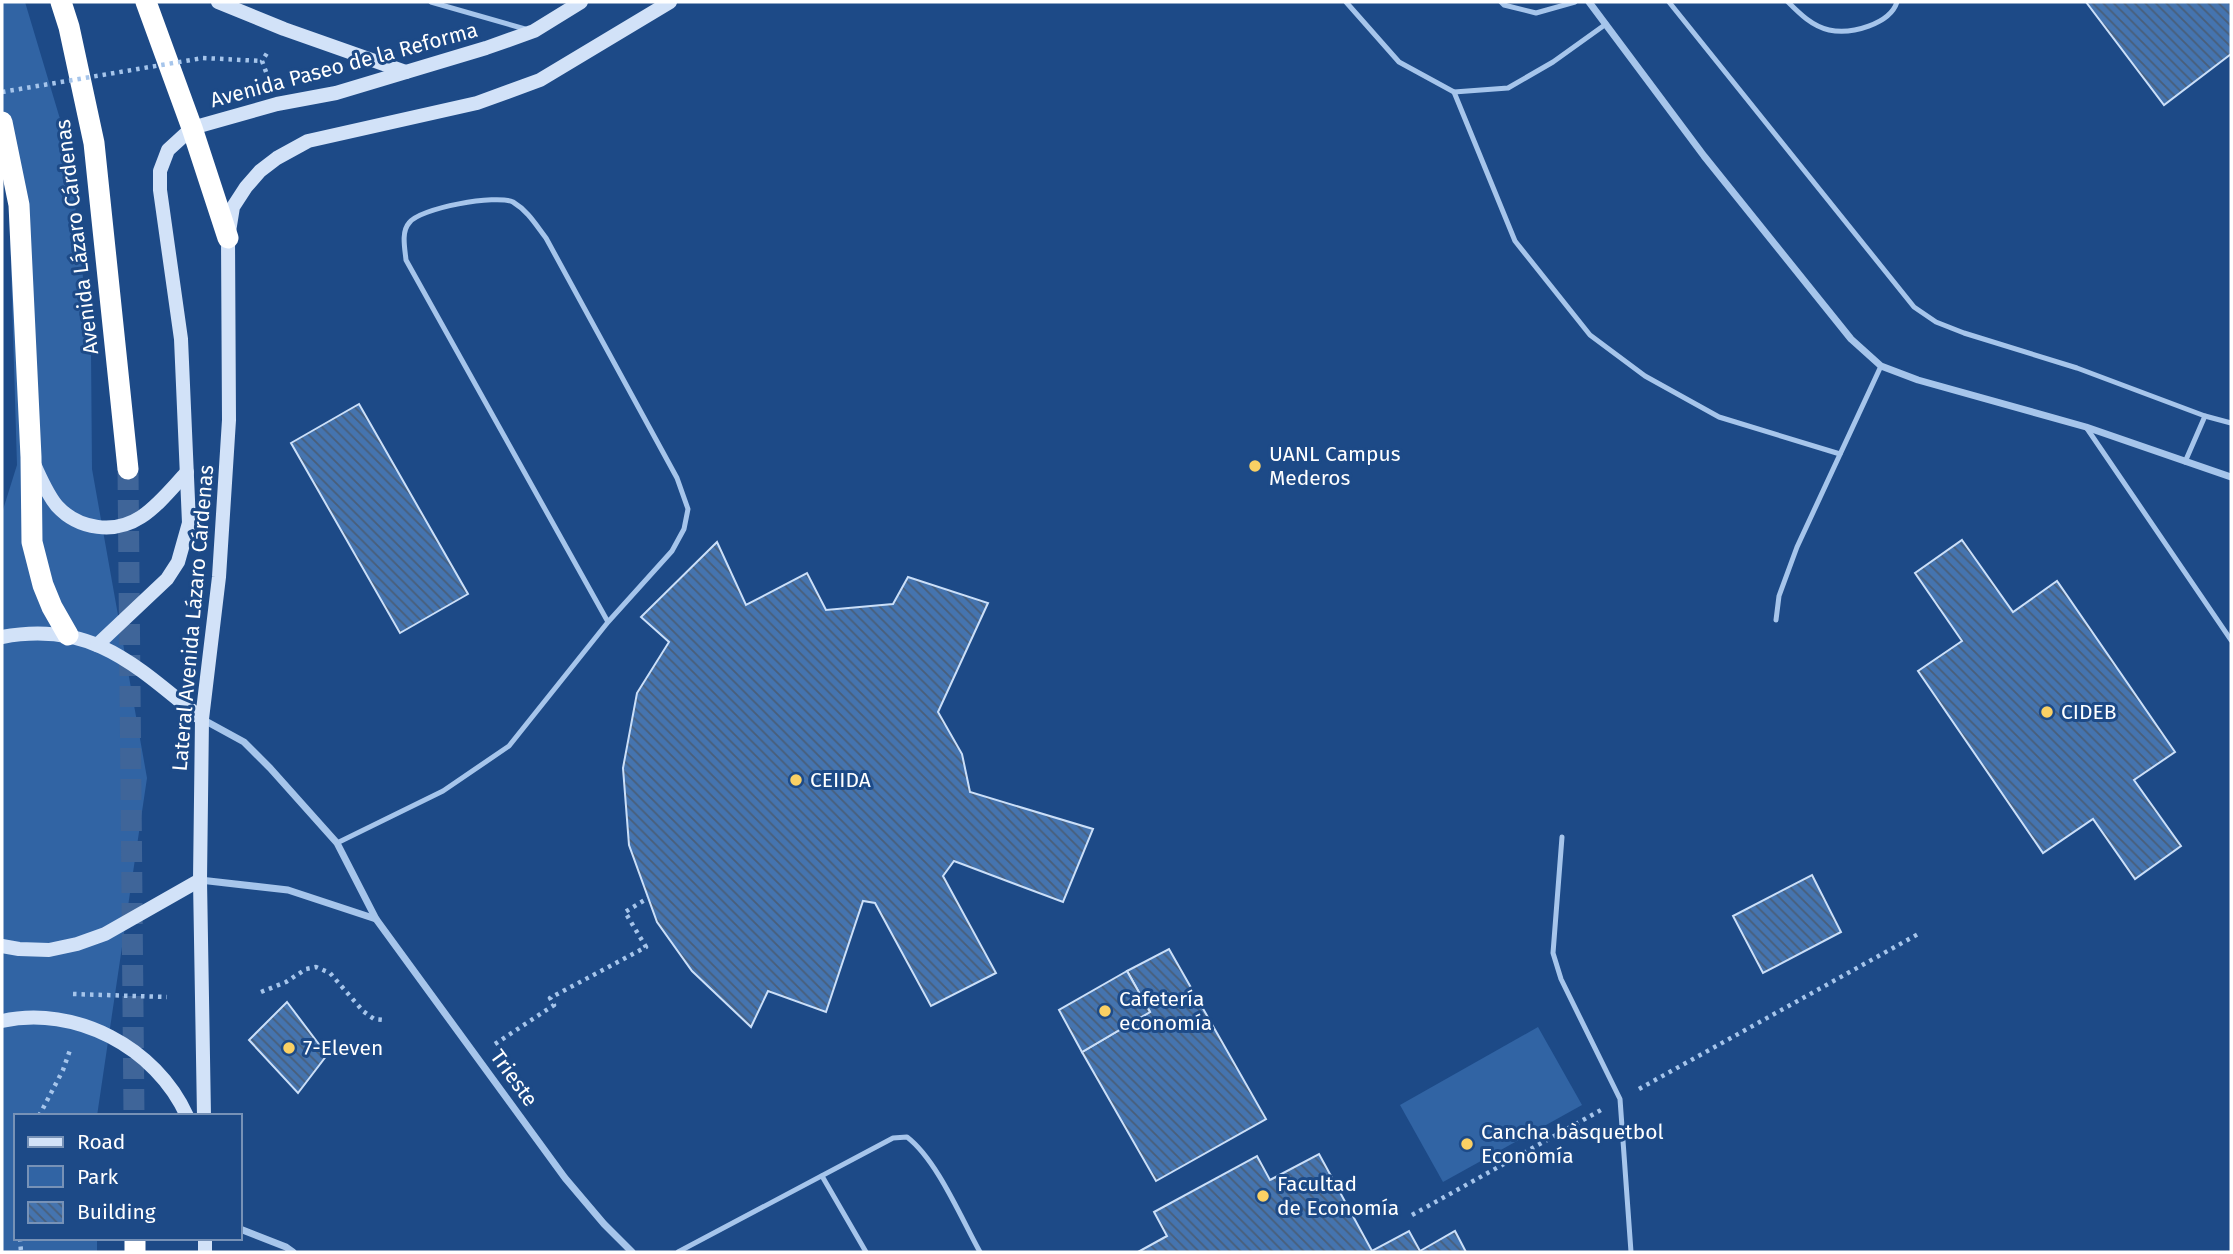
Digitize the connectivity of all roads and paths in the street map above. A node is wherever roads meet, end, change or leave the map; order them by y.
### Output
1 (61, 2) edge
2 (146, 2) edge
3 (218, 2) edge
4 (431, 2) edge
5 (582, 2) edge
6 (670, 2) edge
7 (1346, 2) edge
8 (1501, 2) edge
9 (1575, 2) edge
10 (1589, 2) edge
11 (1669, 2) edge
12 (1788, 2) edge
13 (1897, 2) edge
14 (1606, 24) junction
15 (284, 29) junction
16 (534, 32) junction
17 (262, 61) junction
18 (406, 72) junction
19 (2, 92) edge
20 (1454, 92) junction
21 (277, 104) junction
22 (2, 122) edge
23 (192, 128) junction
24 (228, 238) junction
25 (1881, 366) junction
26 (2205, 416) junction
27 (2231, 423) edge
28 (2086, 427) junction
29 (1840, 454) junction
30 (31, 457) junction
31 (2185, 462) junction
32 (128, 469) tunnel mouth
33 (187, 471) junction
34 (2231, 477) edge
35 (1776, 620) dead end
36 (608, 622) junction
37 (68, 635) junction
38 (2, 637) edge
39 (2231, 640) edge
40 (97, 645) junction
41 (202, 719) junction
42 (1562, 836) dead end
43 (337, 843) junction
44 (200, 880) junction
45 (648, 898) dead end
46 (376, 919) junction
47 (1920, 933) dead end
48 (2, 946) edge
49 (261, 992) dead end
50 (64, 994) dead end
51 (76, 995) junction
52 (167, 997) dead end
53 (385, 1020) dead end
54 (2, 1021) edge
55 (79, 1024) junction
56 (477, 1056) junction
57 (1620, 1099) junction
58 (40, 1114) edge
59 (186, 1114) edge
60 (204, 1114) edge
61 (822, 1177) junction
62 (1412, 1215) dead end
63 (242, 1230) edge
64 (293, 1252) edge
65 (632, 1252) edge
66 (678, 1252) edge
67 (866, 1252) edge
68 (980, 1252) edge
69 (1631, 1252) edge

1 - 32 highway, Avenida Lázaro Cárdenas
2 - 23 highway
3 - 15 street
4 - 16 lane
5 - 16 street, Avenida Paseo de la Reforma
6 - 24 street, Lateral Avenida Lázaro Cárdenas
7 - 20 lane
8 - 9 lane
10 - 14 street
11 - 26 lane
12 - 13 lane
14 - 20 lane
14 - 25 street
15 - 17 path
15 - 18 street
16 - 18 street, Avenida Paseo de la Reforma
17 - 19 path, bridge
17 - 21 path
18 - 21 street, Avenida Paseo de la Reforma
20 - 29 lane
21 - 23 street, Avenida Paseo de la Reforma
22 - 30 highway
23 - 24 highway
23 - 33 street
24 - 41 street, Lateral Avenida Lázaro Cárdenas
25 - 28 street
25 - 29 lane
26 - 27 lane
26 - 31 lane
28 - 31 street
28 - 39 lane
29 - 35 lane
30 - 33 street
30 - 37 highway
31 - 34 street
33 - 40 street
36 - 36 lane
36 - 43 lane
37 - 38 street
37 - 40 street
40 - 41 street
41 - 43 street, Trieste
41 - 44 street, Lateral Avenida Lázaro Cárdenas
42 - 57 lane
43 - 46 street, Trieste
44 - 46 street
44 - 48 street
44 - 60 street, Lateral Avenida Lázaro Cárdenas
45 - 56 path
46 - 56 street, Trieste
47 - 57 path
49 - 53 path
50 - 51 path
51 - 52 path
51 - 55 path
54 - 55 street
55 - 58 path
55 - 59 street
56 - 65 street, Trieste
57 - 62 path
57 - 69 lane
61 - 66 lane
61 - 67 lane
61 - 68 lane
63 - 64 street

